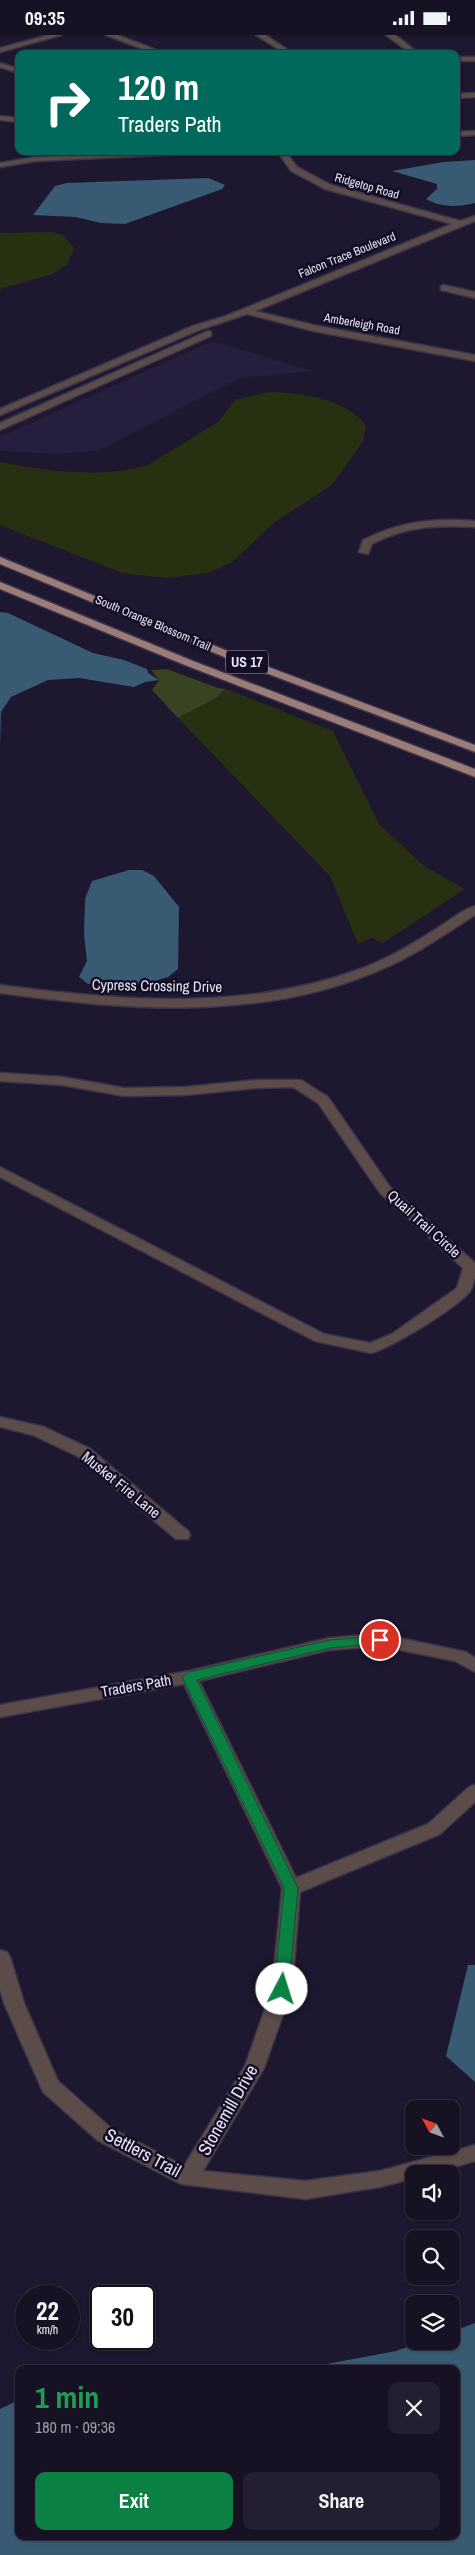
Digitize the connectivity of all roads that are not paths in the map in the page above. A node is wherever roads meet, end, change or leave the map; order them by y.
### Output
1 (57, 35) edge
2 (110, 35) edge
3 (260, 35) edge
4 (390, 35) edge
5 (0, 50) edge
6 (153, 50) edge
7 (284, 50) edge
8 (411, 50) edge
9 (460, 59) edge
10 (475, 59) edge
11 (0, 65) edge
12 (15, 70) edge
13 (475, 95) edge
14 (460, 96) edge
15 (0, 118) edge
16 (15, 120) edge
17 (475, 133) edge
18 (460, 134) edge
19 (122, 155) edge
20 (284, 155) edge
21 (0, 165) edge
22 (475, 218) edge
23 (457, 223) junction
24 (444, 288) dead end
25 (475, 295) edge
26 (246, 311) junction
27 (229, 318) junction
28 (475, 358) edge
29 (0, 412) edge
30 (0, 427) edge
31 (475, 524) edge
32 (364, 552) dead end
33 (0, 559) edge
34 (0, 585) edge
35 (475, 749) edge
36 (475, 773) edge
37 (475, 910) edge
38 (0, 989) edge
39 (0, 1077) edge
40 (0, 1171) edge
41 (0, 1422) edge
42 (182, 1535) dead end
43 (475, 1666) edge
44 (189, 1677) junction
45 (0, 1711) edge
46 (475, 1793) edge
47 (291, 1888) junction
48 (0, 1957) edge
49 (475, 2153) edge
50 (188, 2178) junction

1 - 5 street
2 - 6 street
3 - 7 street
4 - 8 street
9 - 10 street
11 - 12 street
13 - 14 street
15 - 16 street
17 - 18 street
19 - 21 street
20 - 23 street, Ridgetop Road
22 - 23 street, Falcon Trace Boulevard
23 - 26 street, Falcon Trace Boulevard
24 - 25 street
26 - 27 street, Falcon Trace Boulevard
26 - 28 street, Amberleigh Road
27 - 29 street, Falcon Trace Boulevard
27 - 30 street, Falcon Trace Boulevard
31 - 32 street
33 - 35 main road, South Orange Blossom Trail / US 17
34 - 36 main road, South Orange Blossom Trail / US 17
37 - 38 street, Cypress Crossing Drive
39 - 40 street, Quail Trail Circle
41 - 42 street, Musket Fire Lane
43 - 44 street, Traders Path
44 - 45 street, Traders Path
44 - 47 street
46 - 47 street
47 - 50 street, Stonemill Drive
48 - 50 street, Settlers Trail
49 - 50 street, Settlers Trail

